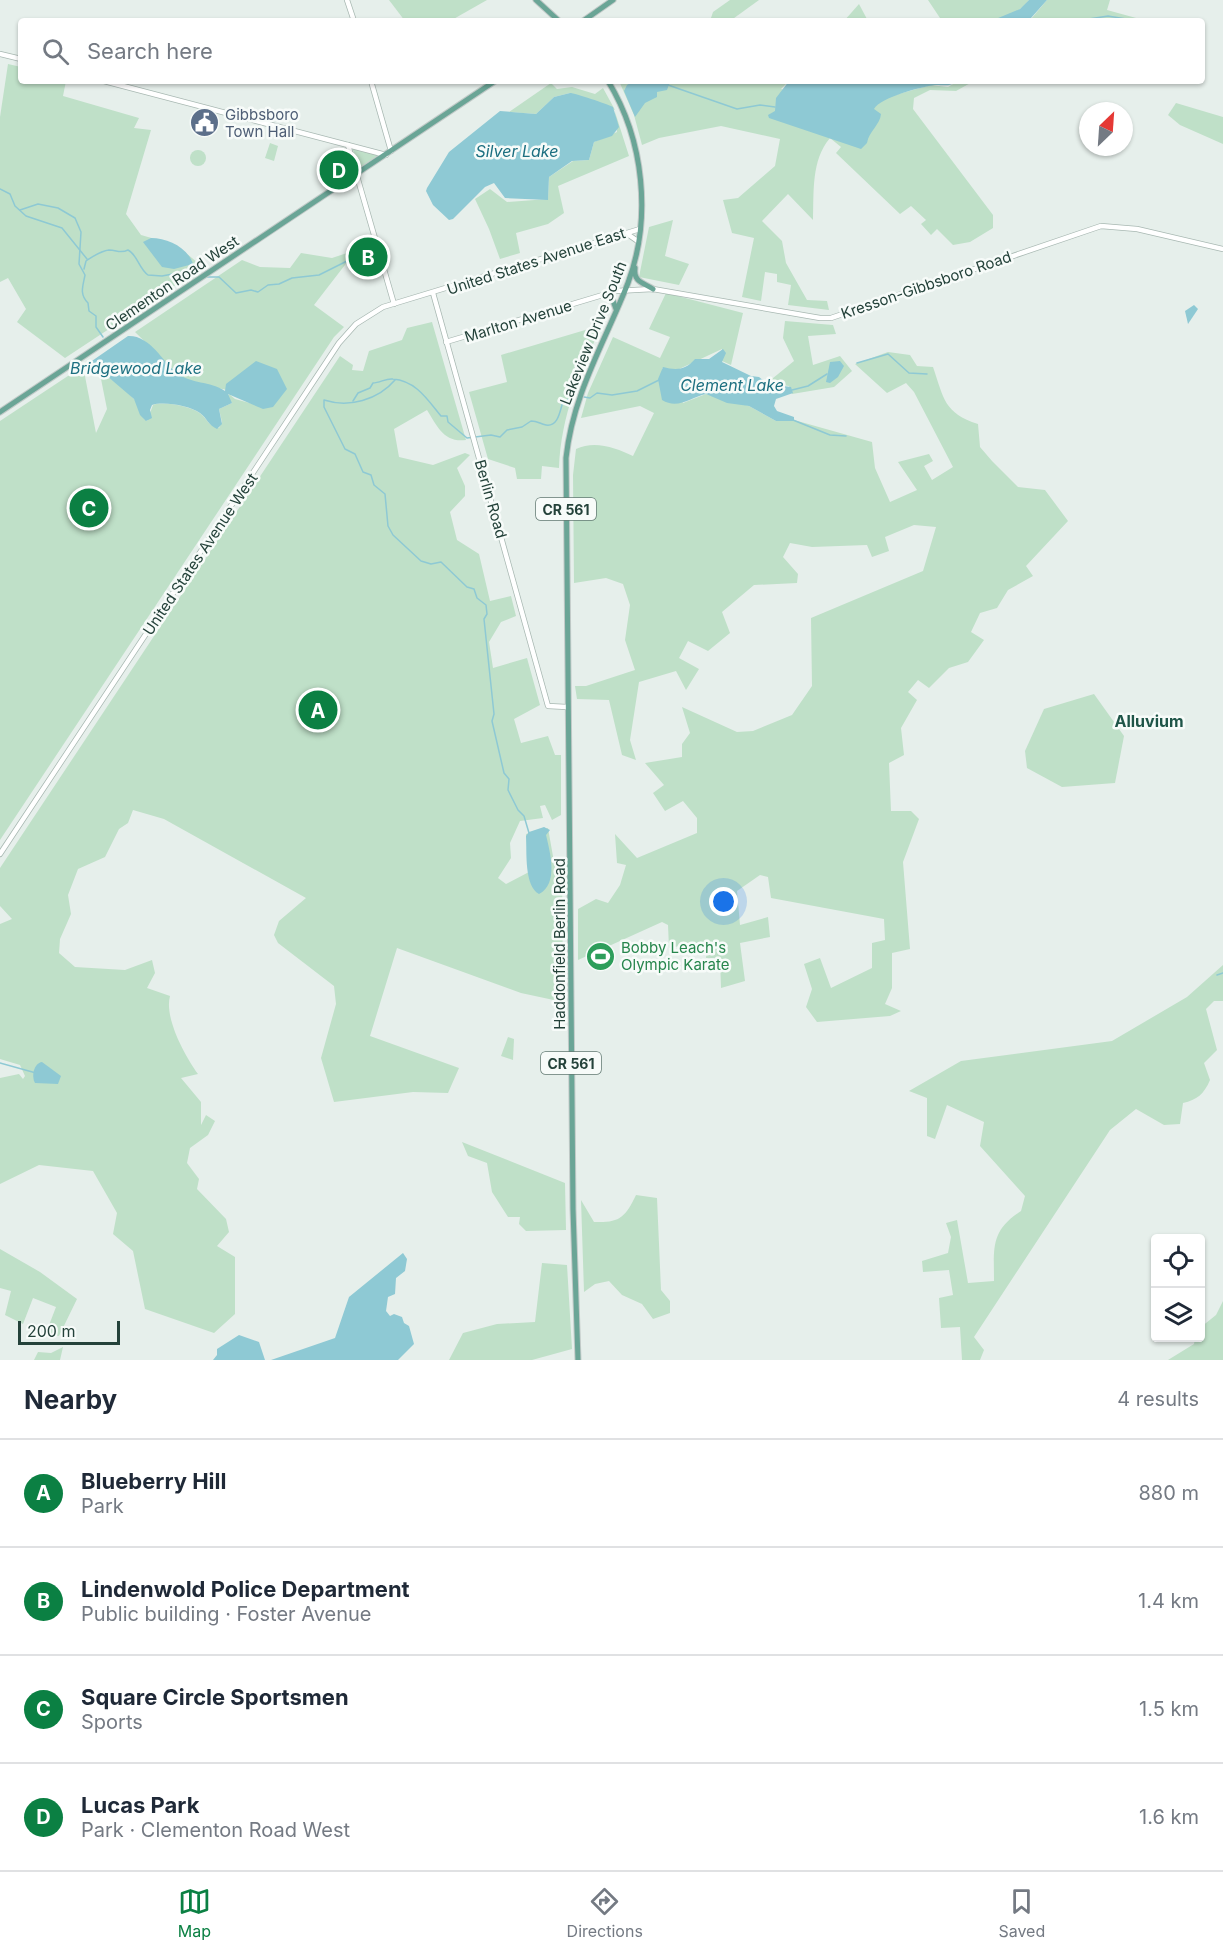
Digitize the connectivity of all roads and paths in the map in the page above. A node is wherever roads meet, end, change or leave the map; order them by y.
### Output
1 (348, 0) edge
2 (536, 0) edge
3 (613, 0) edge
4 (353, 18) edge
5 (556, 18) edge
6 (587, 18) edge
7 (0, 54) edge
8 (18, 58) edge
9 (116, 84) edge
10 (372, 84) edge
11 (491, 84) edge
12 (610, 84) edge
13 (348, 145) junction
14 (388, 153) junction
15 (357, 174) junction
16 (640, 229) junction
17 (626, 232) junction
18 (639, 242) junction
19 (1223, 249) edge
20 (636, 258) junction
21 (653, 289) junction
22 (624, 291) junction
23 (432, 293) junction
24 (605, 294) junction
25 (394, 304) junction
26 (616, 310) junction
27 (446, 342) junction
28 (0, 412) edge
29 (567, 707) junction
30 (0, 854) edge
31 (578, 1360) edge

1 - 4 street
2 - 5 main road
3 - 6 main road
7 - 8 street
9 - 13 street
10 - 14 street
11 - 14 main road, Clementon Road West
12 - 16 main road, Lakeview Drive South / CR 561
13 - 14 street
13 - 15 street
14 - 15 main road, Clementon Road West
15 - 25 street
15 - 28 main road, Clementon Road West
16 - 17 street, United States Avenue East
16 - 18 main road, Lakeview Drive South / CR 561
17 - 18 street
17 - 23 street, United States Avenue East
18 - 20 main road, Lakeview Drive South / CR 561
19 - 21 street, Kresson-Gibbsboro Road
20 - 21 main road
20 - 22 main road, Lakeview Drive South / CR 561
21 - 22 street, Kresson-Gibbsboro Road
22 - 24 street, Marlton Avenue
22 - 26 main road, Lakeview Drive South / CR 561
23 - 25 street, United States Avenue West
23 - 27 street, Berlin Road
24 - 26 main road
24 - 27 street, Marlton Avenue
25 - 30 street, United States Avenue West
26 - 29 main road, Lakeview Drive South / CR 561
27 - 29 street, Berlin Road
29 - 31 main road, Haddonfield Berlin Road / CR 561

